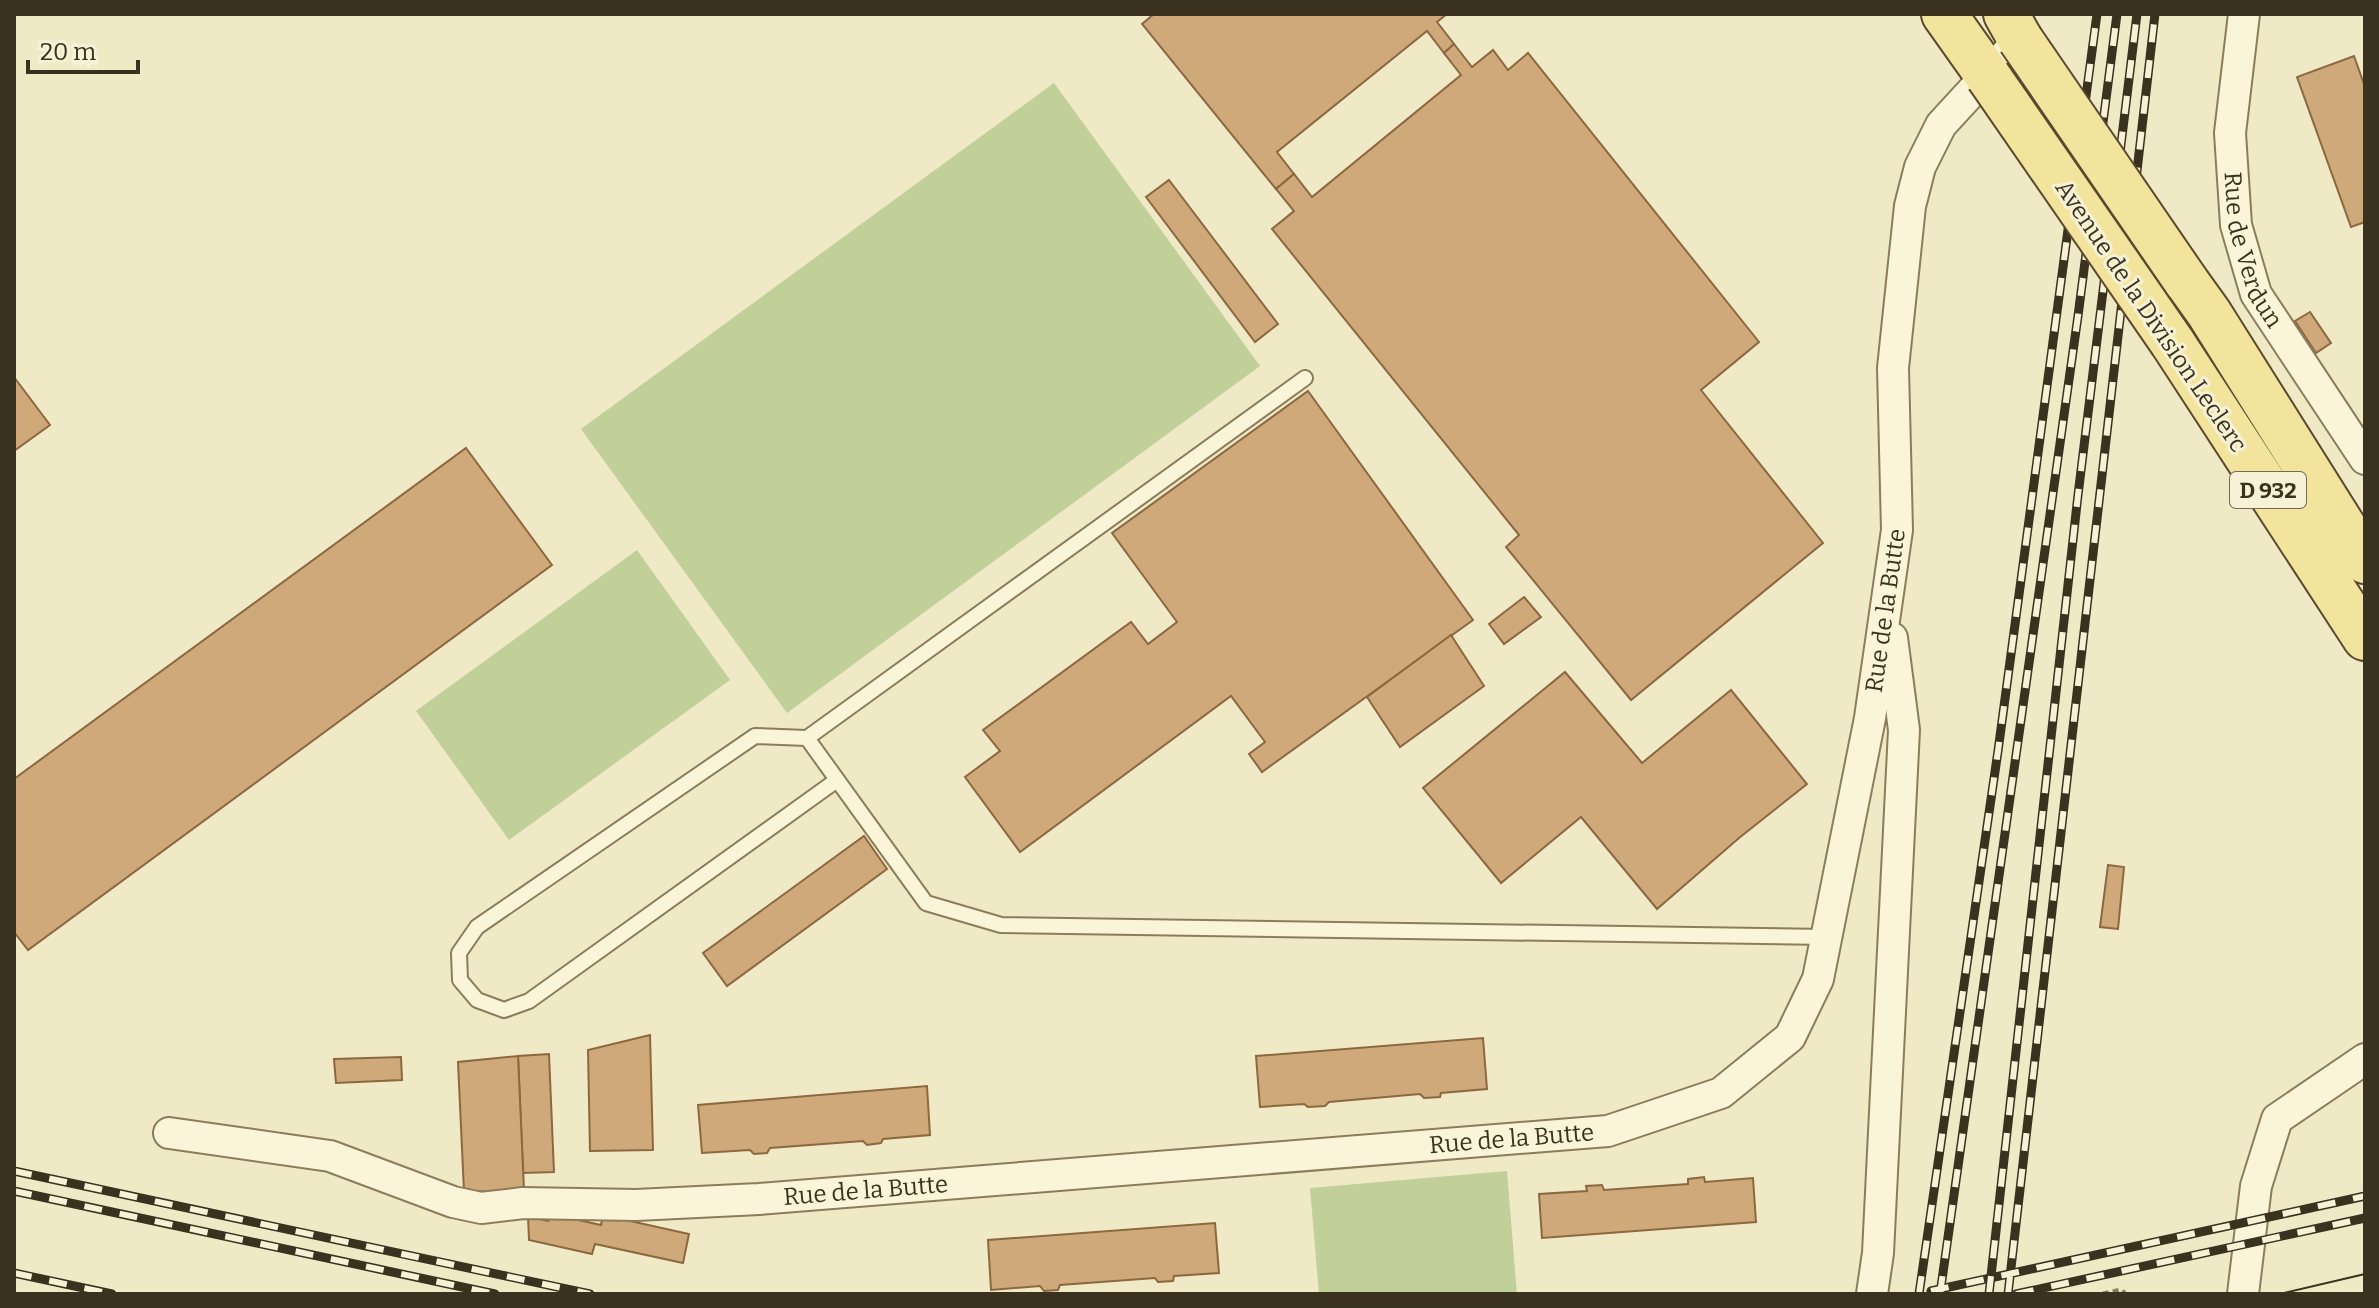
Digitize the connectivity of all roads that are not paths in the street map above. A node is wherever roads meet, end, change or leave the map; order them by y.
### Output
1 (1944, 14) edge
2 (2244, 14) edge
3 (2013, 27) edge
4 (1988, 76) junction
5 (1305, 378) dead end
6 (2365, 459) edge
7 (2365, 561) edge
8 (1887, 600) junction
9 (2365, 638) edge
10 (807, 738) junction
11 (837, 780) junction
12 (1827, 937) junction
13 (2365, 1059) edge
14 (169, 1133) dead end
15 (1872, 1294) edge
16 (2243, 1294) edge

1 - 4 main road, D 932
2 - 6 street, Rue de Verdun
3 - 4 street, Rue de la Butte
3 - 7 main road, Avenue de la Division Leclerc / D 932, bridge
4 - 8 street, Rue de la Butte
4 - 9 main road, Avenue de la Division Leclerc / D 932, bridge
5 - 10 lane
8 - 12 street, Rue de la Butte
8 - 15 street
10 - 11 lane
10 - 11 lane
11 - 12 lane
12 - 14 street, Rue de la Butte
13 - 16 street

